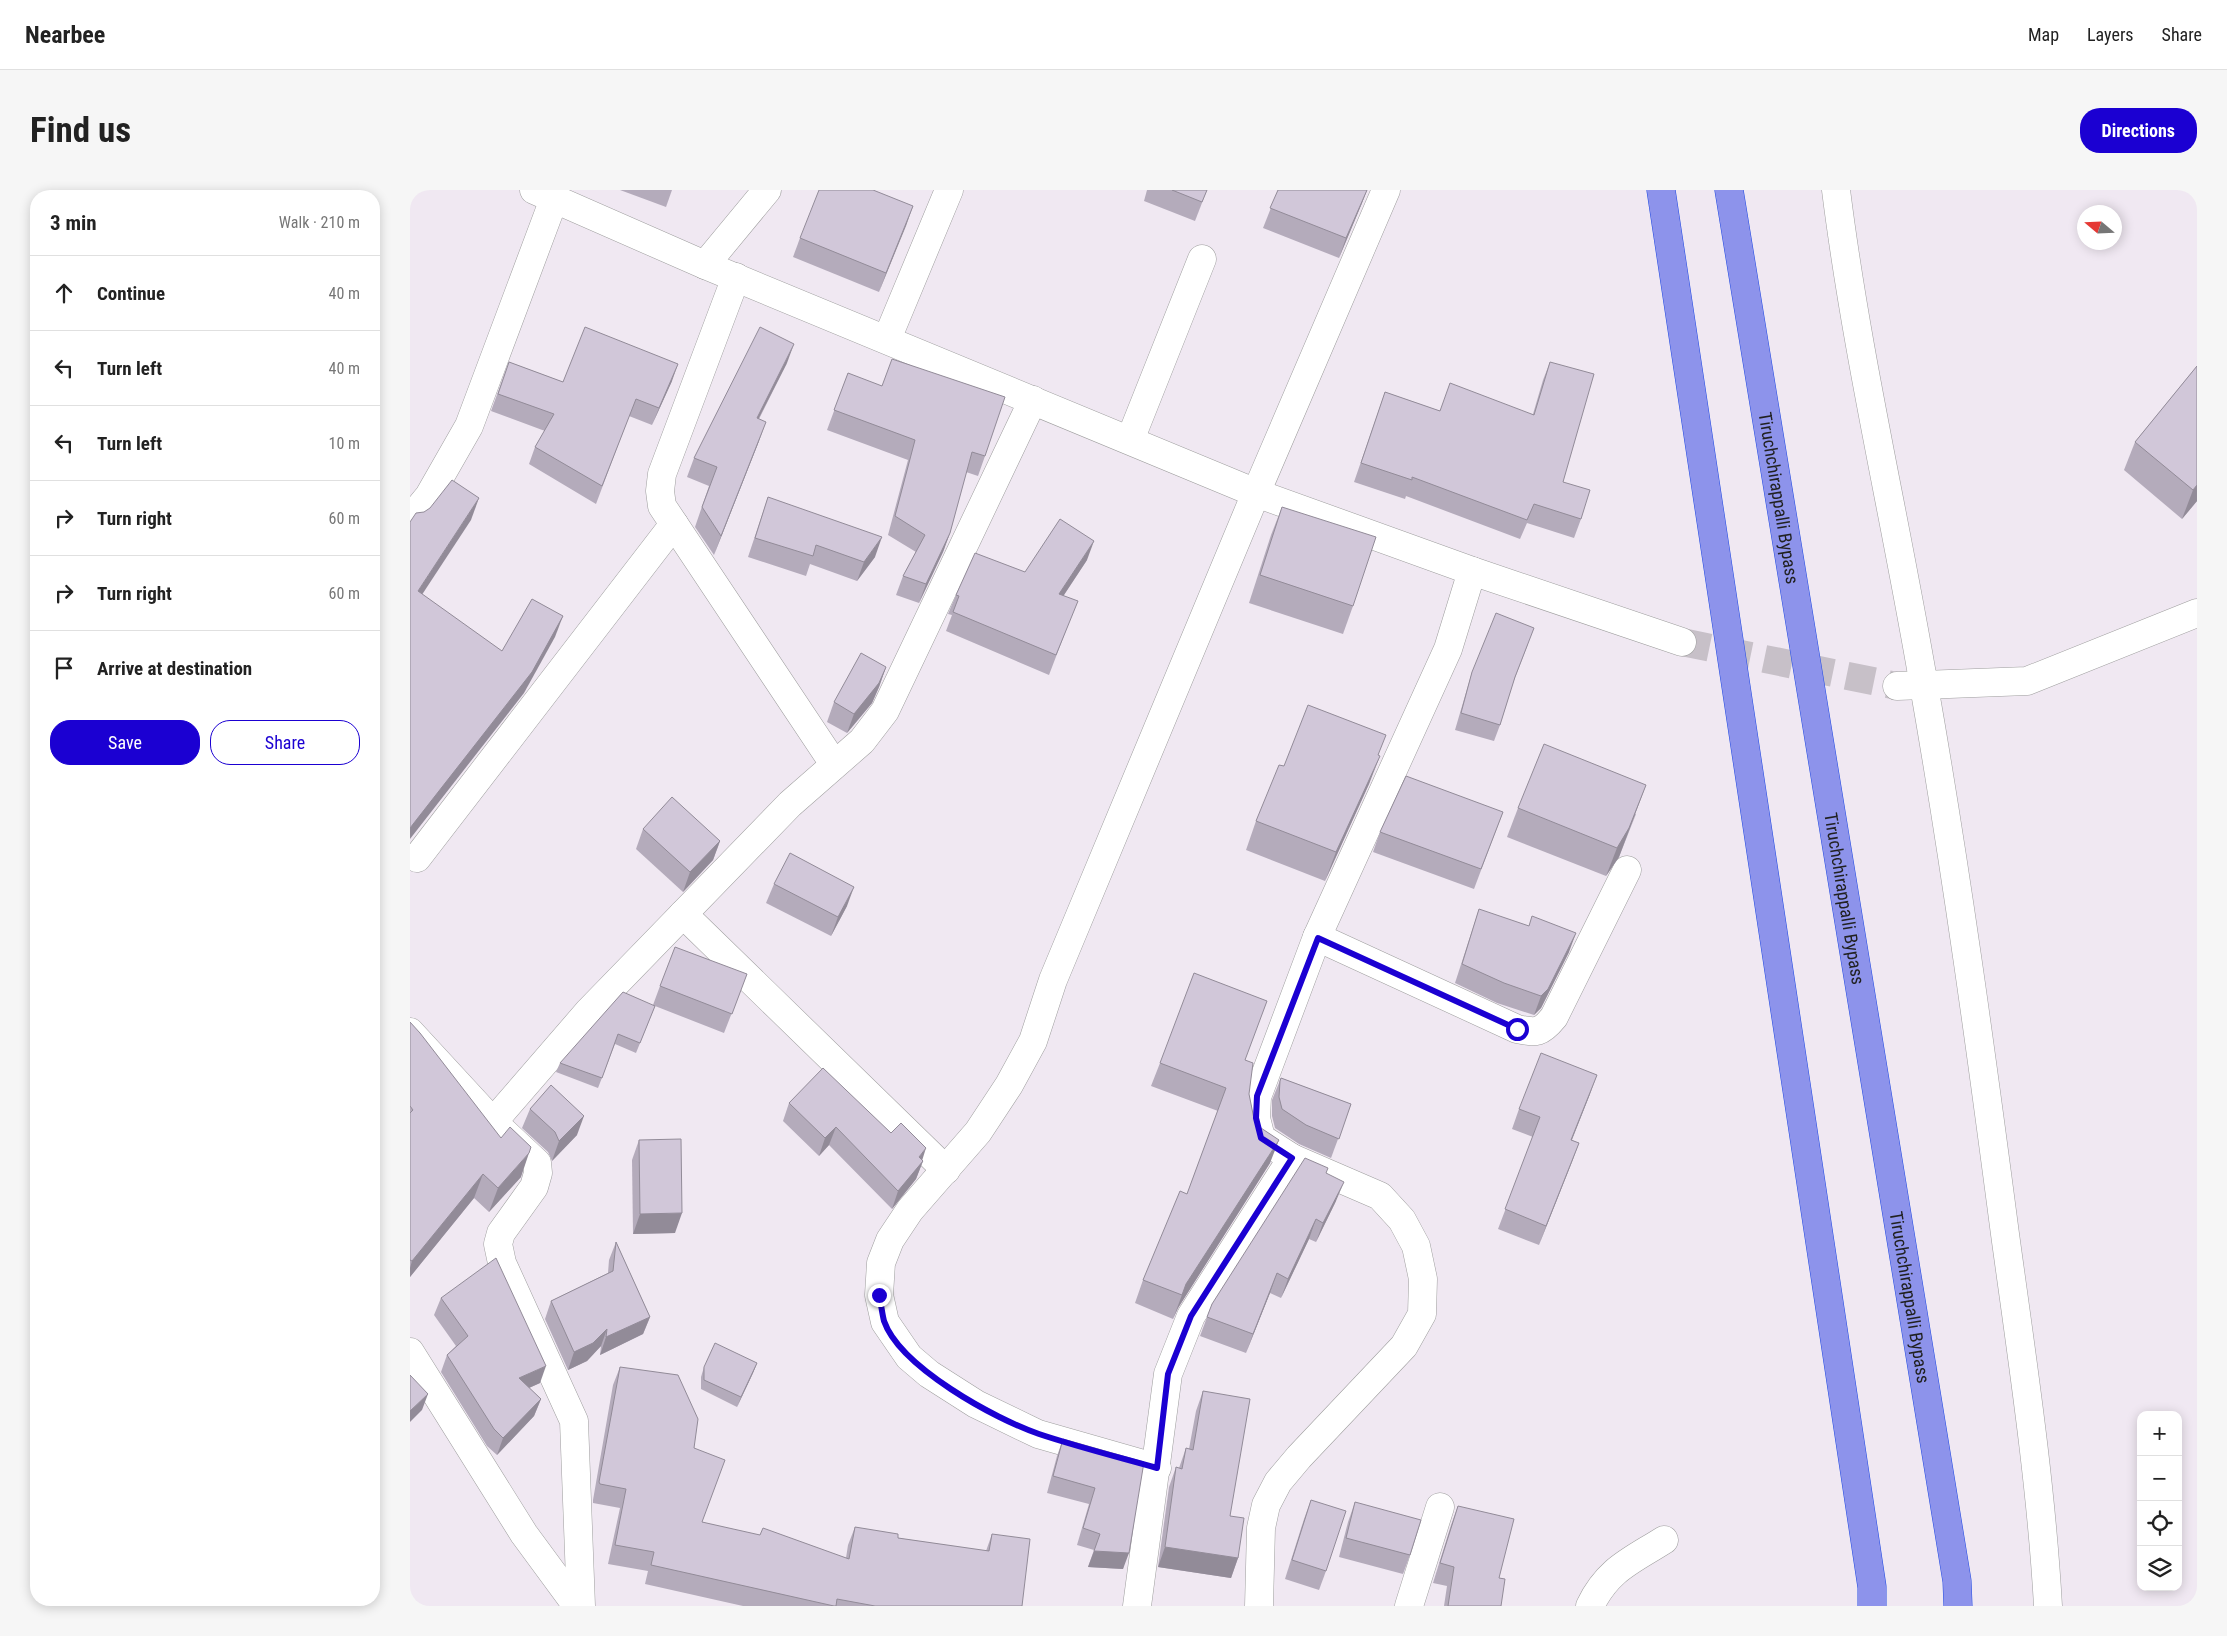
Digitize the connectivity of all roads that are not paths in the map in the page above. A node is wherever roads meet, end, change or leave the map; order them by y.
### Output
1 (767, 190) edge
2 (949, 190) edge
3 (1386, 190) edge
4 (1661, 190) edge
5 (1729, 190) edge
6 (1836, 190) edge
7 (544, 194) edge
8 (1202, 259) dead end
9 (705, 265) junction
10 (736, 277) junction
11 (887, 339) junction
12 (1033, 400) junction
13 (1130, 440) junction
14 (1256, 493) junction
15 (410, 519) edge
16 (674, 524) junction
17 (1472, 570) junction
18 (2197, 613) edge
19 (1682, 642) tunnel mouth
20 (1924, 685) junction
21 (1897, 686) tunnel mouth
22 (834, 764) junction
23 (417, 858) dead end
24 (1627, 870) dead end
25 (683, 914) junction
26 (1318, 938) junction
27 (410, 1032) edge
28 (493, 1122) junction
29 (1292, 1158) junction
30 (946, 1170) junction
31 (410, 1352) edge
32 (1157, 1468) junction
33 (1440, 1507) dead end
34 (1664, 1540) dead end
35 (579, 1606) edge
36 (1137, 1606) edge
37 (1259, 1606) edge
38 (1408, 1606) edge
39 (1590, 1606) edge
40 (1872, 1606) edge
41 (1958, 1606) edge
42 (2048, 1606) edge

1 - 9 street
2 - 11 street
3 - 14 street
4 - 40 highway
5 - 41 highway, Tiruchchirappalli Bypass
6 - 20 street
7 - 9 street
7 - 15 street
8 - 13 street
9 - 10 street
10 - 11 street
10 - 16 street
11 - 12 street
12 - 13 street
12 - 22 street
13 - 14 street
14 - 17 street
14 - 30 street
16 - 22 street
16 - 23 street
17 - 19 street
17 - 26 street
18 - 20 street
20 - 21 street
20 - 42 street
22 - 25 street
24 - 26 street
25 - 28 street
25 - 30 street
26 - 29 street
27 - 28 street
28 - 35 street
29 - 32 street
29 - 37 street
30 - 32 street
31 - 35 street
32 - 36 street
33 - 38 street
34 - 39 street

